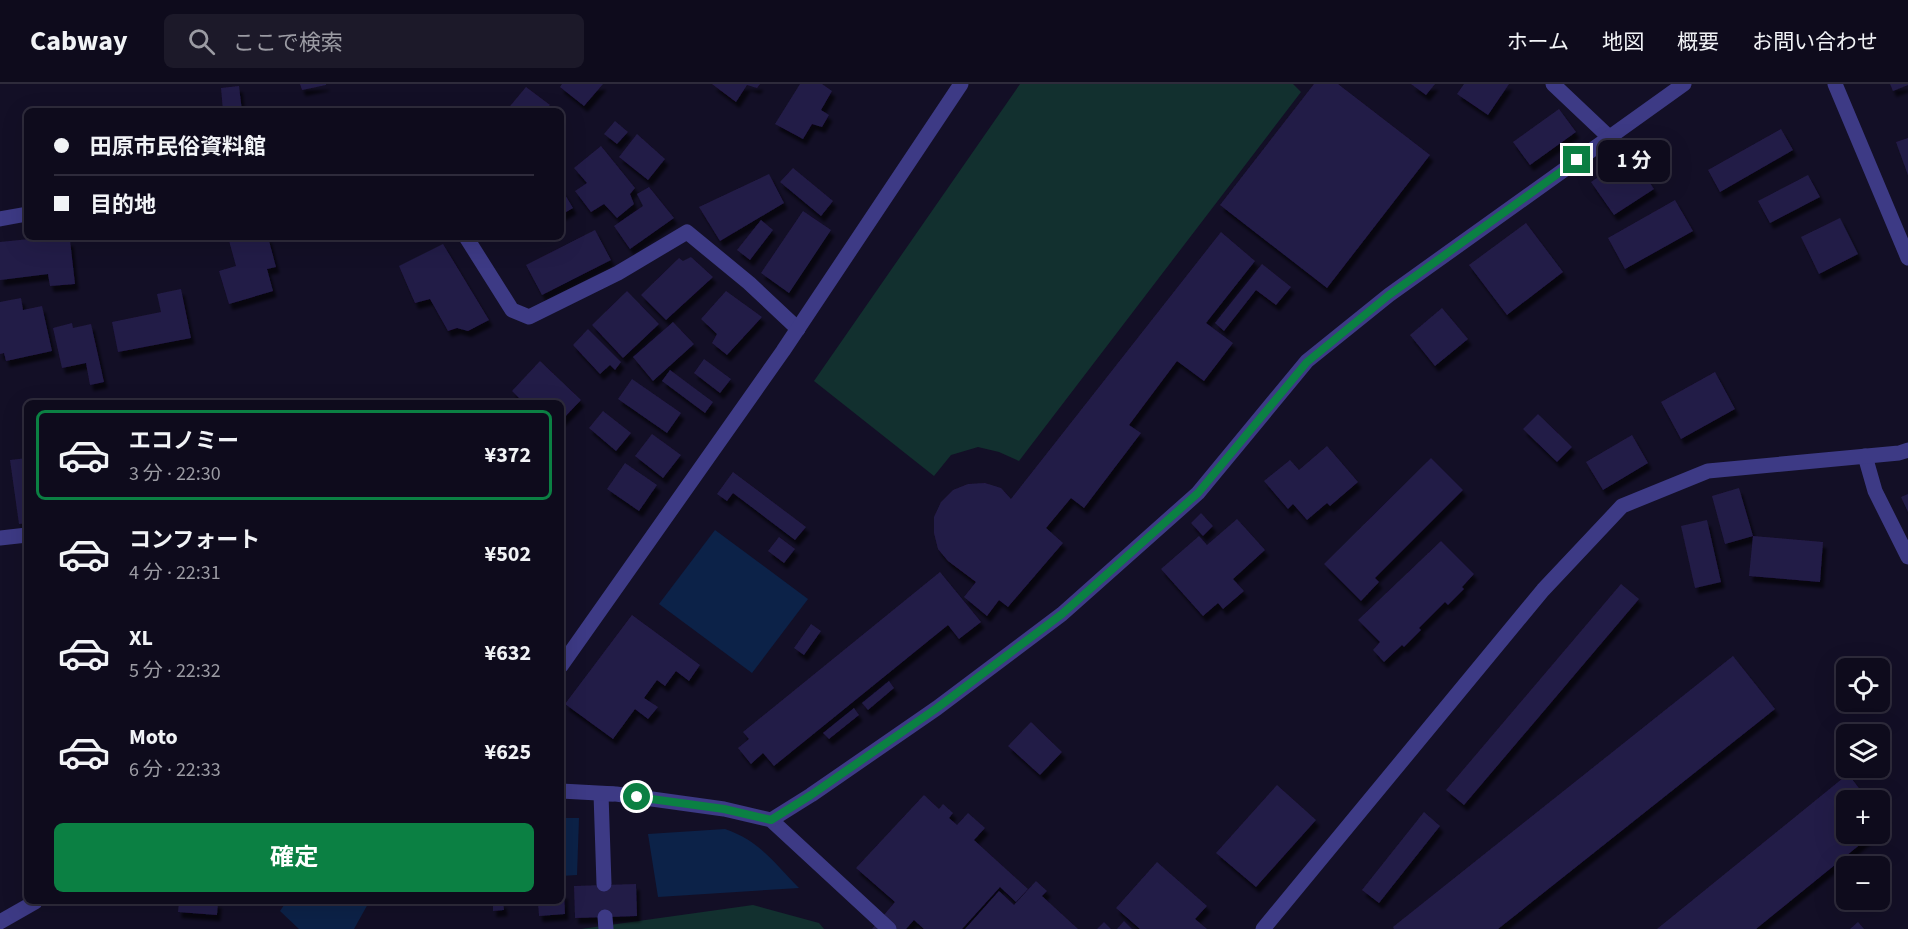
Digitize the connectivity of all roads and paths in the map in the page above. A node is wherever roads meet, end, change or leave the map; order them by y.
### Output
1 (961, 84) edge
2 (1553, 84) edge
3 (1684, 84) edge
4 (1835, 84) edge
5 (1609, 138) junction
6 (24, 215) edge
7 (0, 219) edge
8 (468, 240) edge
9 (1908, 258) edge
10 (798, 329) junction
11 (1908, 450) edge
12 (1865, 456) junction
13 (24, 535) edge
14 (0, 538) edge
15 (1908, 557) edge
16 (564, 662) edge
17 (564, 791) edge
18 (615, 794) junction
19 (771, 820) junction
20 (604, 885) dead end
21 (31, 904) edge
22 (0, 921) edge
23 (889, 929) edge
24 (1263, 929) edge

1 - 10 street
2 - 5 street
3 - 5 street
4 - 9 street
5 - 19 street
6 - 7 street
8 - 10 street
10 - 16 street
11 - 12 street
12 - 15 street
12 - 24 street
13 - 14 street
17 - 18 street
18 - 19 street
18 - 20 street
19 - 23 street
21 - 22 street

